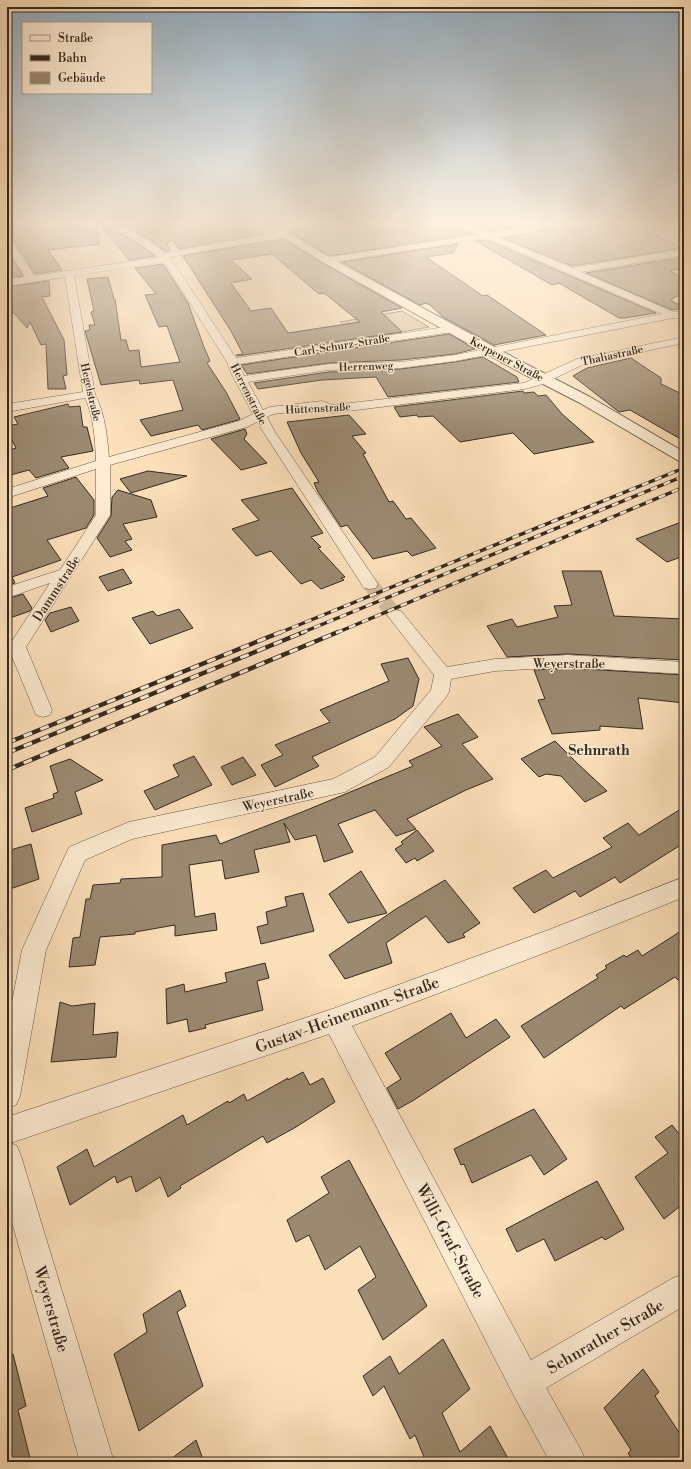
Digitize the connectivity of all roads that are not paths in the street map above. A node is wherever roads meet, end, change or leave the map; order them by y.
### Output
1 (73, 294) edge
2 (188, 294) edge
3 (388, 294) edge
4 (627, 294) edge
5 (679, 315) edge
6 (452, 329) junction
7 (684, 340) edge
8 (491, 351) junction
9 (233, 362) junction
10 (544, 379) junction
11 (241, 380) junction
12 (89, 394) junction
13 (7, 408) edge
14 (260, 416) junction
15 (684, 458) edge
16 (103, 464) junction
17 (7, 494) edge
18 (65, 573) junction
19 (370, 584) tunnel mouth
20 (7, 593) edge
21 (395, 615) tunnel mouth
22 (684, 668) edge
23 (443, 674) junction
24 (43, 710) dead end
25 (684, 887) edge
26 (335, 1020) junction
27 (7, 1096) edge
28 (7, 1131) edge
29 (7, 1156) edge
30 (684, 1289) edge
31 (525, 1382) junction
32 (96, 1462) edge
33 (569, 1462) edge

1 - 12 street, Hegelstraße
2 - 9 street, Herrenstraße
3 - 6 street, Kerpener Straße
4 - 5 street
5 - 8 street, Herrenweg
6 - 8 street, Kerpener Straße
6 - 9 street, Carl-Schurz-Straße
7 - 10 street, Thaliastraße
8 - 10 street, Kerpener Straße
8 - 11 street, Herrenweg
9 - 11 street, Herrenstraße
10 - 14 street, Hüttenstraße
10 - 15 street, Kerpener Straße
11 - 14 street, Herrenstraße
12 - 13 street
12 - 16 street, Hegelstraße
14 - 16 street, Hüttenstraße
14 - 19 street, Herrenstraße
16 - 17 street, Hüttenstraße
16 - 18 street, Dammstraße
18 - 20 street
18 - 24 street, Dammstraße
21 - 23 street
22 - 23 street, Weyerstraße
23 - 27 street, Weyerstraße
25 - 26 street, Gustav-Heinemann-Straße
26 - 28 street, Gustav-Heinemann-Straße
26 - 31 street, Willi-Graf-Straße
29 - 32 street, Weyerstraße
30 - 31 street, Sehnrather Straße
31 - 33 street, Willi-Graf-Straße

